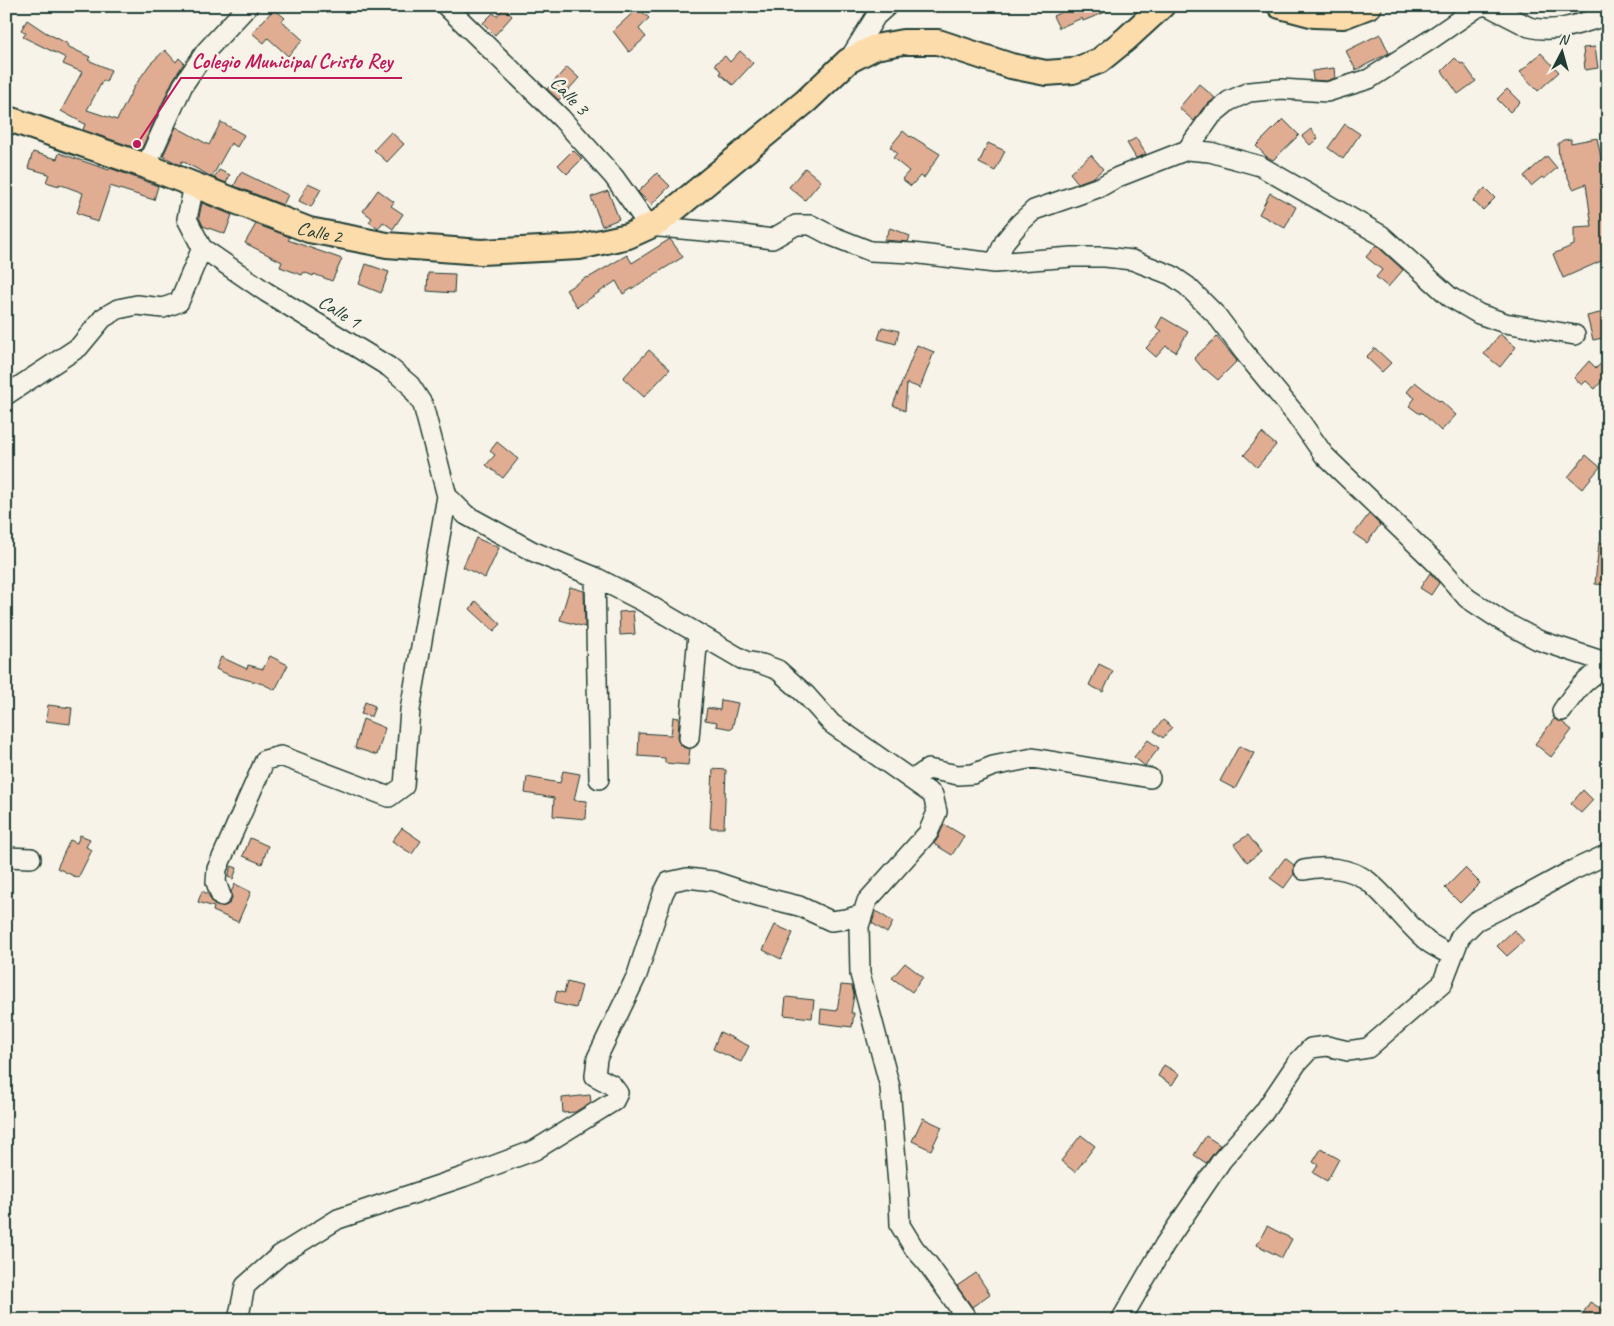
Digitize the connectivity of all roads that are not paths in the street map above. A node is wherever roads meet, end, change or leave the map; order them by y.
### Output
1 (248, 6) edge
2 (446, 6) edge
3 (887, 6) edge
4 (1162, 6) edge
5 (1280, 6) edge
6 (1369, 6) edge
7 (1483, 6) edge
8 (1488, 6) edge
9 (1608, 15) edge
10 (848, 61) junction
11 (6, 118) edge
12 (1187, 150) junction
13 (146, 166) junction
14 (194, 185) junction
15 (649, 226) junction
16 (202, 248) junction
17 (995, 263) junction
18 (1575, 335) dead end
19 (6, 395) edge
20 (447, 496) junction
21 (595, 577) junction
22 (698, 635) junction
23 (1608, 663) edge
24 (1608, 668) edge
25 (1562, 711) dead end
26 (689, 738) dead end
27 (1150, 778) dead end
28 (599, 779) dead end
29 (912, 780) junction
30 (1608, 854) edge
31 (6, 857) edge
32 (31, 858) dead end
33 (1304, 870) dead end
34 (221, 896) dead end
35 (862, 914) junction
36 (1452, 956) junction
37 (961, 1316) edge
38 (238, 1320) edge
39 (1121, 1320) edge

1 - 13 street
2 - 15 street, Calle 3
3 - 10 street
4 - 10 main road, Calle 2
5 - 6 main road
7 - 12 street
8 - 9 street
10 - 15 main road, Calle 2
11 - 13 main road, Calle 2
12 - 17 street
12 - 18 street
13 - 14 main road, Calle 2
14 - 15 main road, Calle 2
14 - 16 street, Calle 1
15 - 17 street
16 - 19 street
16 - 20 street, Calle 1
17 - 23 street
20 - 21 street
20 - 34 street
21 - 22 street
21 - 28 street
22 - 26 street
22 - 29 street
24 - 25 street
27 - 29 street
29 - 35 street
30 - 36 street
31 - 32 street
33 - 36 street
35 - 37 street
35 - 38 street
36 - 39 street

